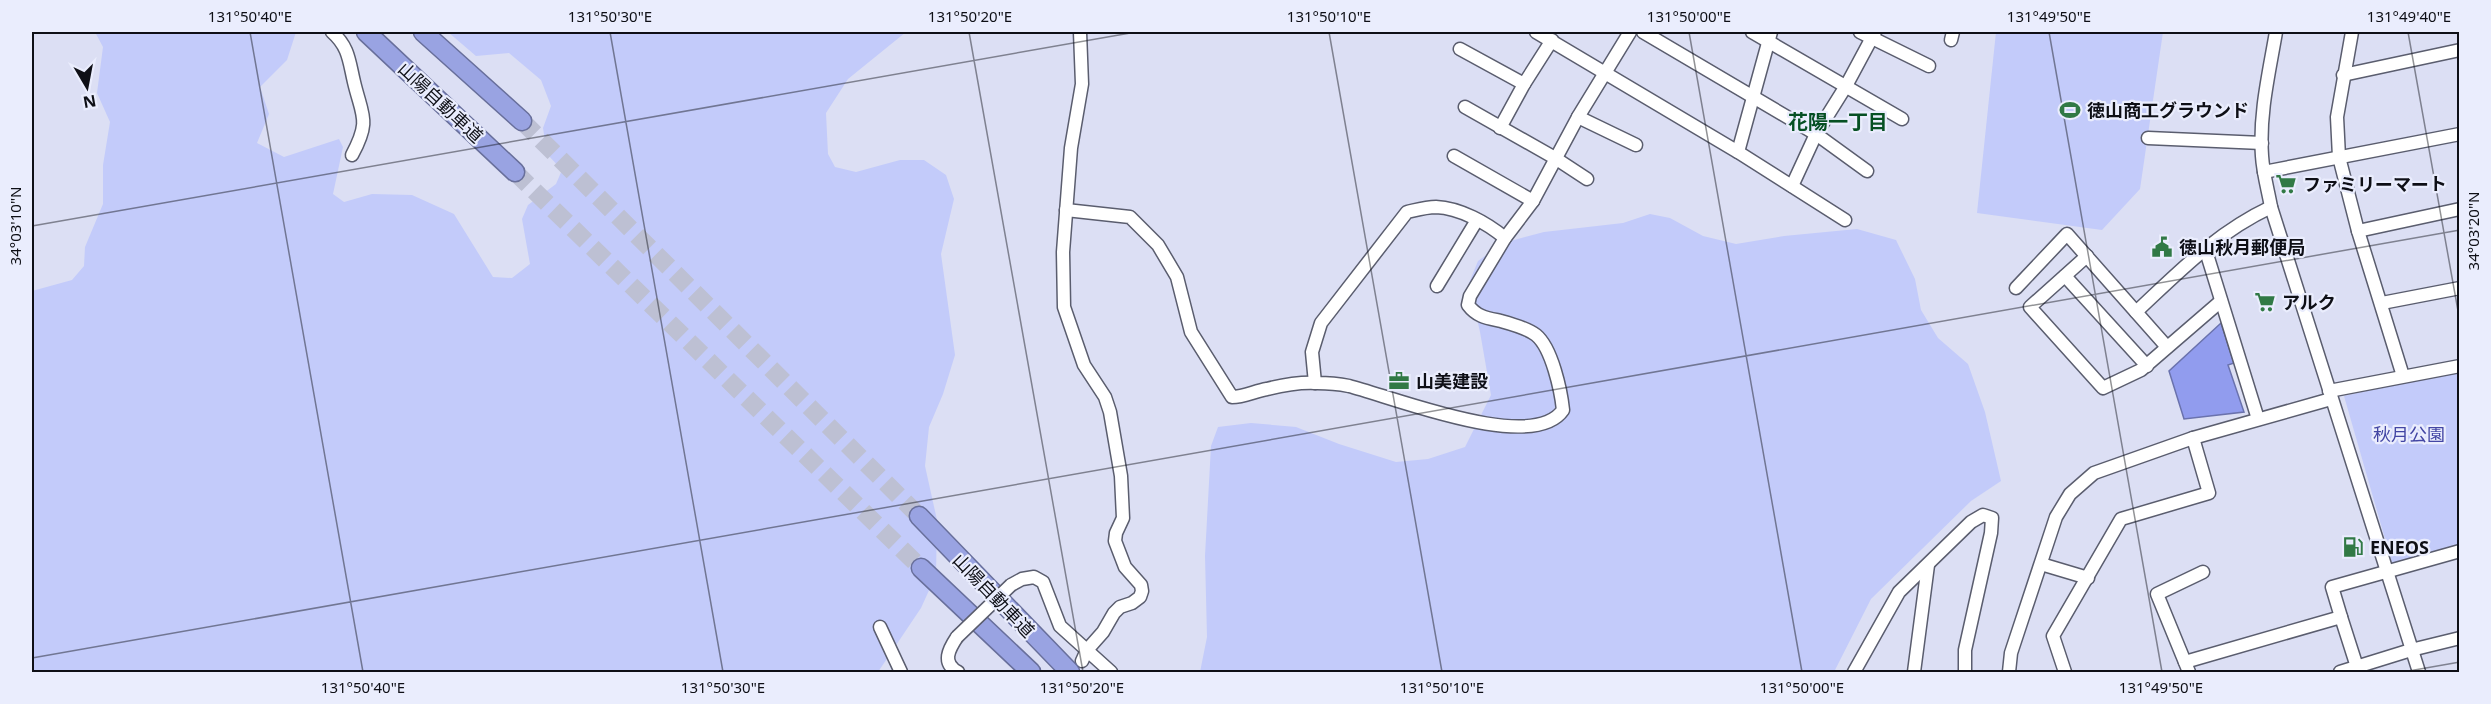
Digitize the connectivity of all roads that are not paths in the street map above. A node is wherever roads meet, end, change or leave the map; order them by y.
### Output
1 (332, 32) edge
2 (366, 32) edge
3 (423, 32) edge
4 (1080, 32) edge
5 (1536, 32) edge
6 (1630, 32) edge
7 (1643, 32) edge
8 (1752, 32) edge
9 (2276, 32) edge
10 (2352, 32) edge
11 (1868, 34) edge
12 (1770, 36) edge
13 (1552, 40) junction
14 (1460, 49) dead end
15 (2460, 50) edge
16 (1929, 66) dead end
17 (1605, 72) junction
18 (2343, 75) junction
19 (1524, 84) junction
20 (1846, 86) junction
21 (1753, 96) junction
22 (1465, 107) dead end
23 (1578, 117) junction
24 (1902, 119) dead end
25 (522, 121) tunnel mouth
26 (1500, 128) junction
27 (1816, 134) junction
28 (2460, 134) edge
29 (2148, 138) dead end
30 (2262, 143) junction
31 (1636, 145) dead end
32 (1738, 152) junction
33 (352, 155) dead end
34 (1454, 156) dead end
35 (2339, 157) junction
36 (1555, 158) junction
37 (1867, 171) dead end
38 (515, 172) tunnel mouth
39 (2264, 172) junction
40 (1587, 179) dead end
41 (1792, 186) junction
42 (1533, 201) junction
43 (2271, 207) junction
44 (2460, 209) edge
45 (1066, 210) junction
46 (1477, 220) junction
47 (1845, 220) dead end
48 (2358, 231) junction
49 (1505, 238) junction
50 (2205, 248) junction
51 (2086, 256) junction
52 (2065, 276) junction
53 (1437, 286) dead end
54 (2016, 288) dead end
55 (2460, 288) edge
56 (2221, 301) junction
57 (2382, 303) junction
58 (2136, 312) junction
59 (2167, 347) junction
60 (2146, 366) junction
61 (2460, 366) edge
62 (2403, 376) junction
63 (1315, 383) junction
64 (2330, 395) junction
65 (2258, 419) junction
66 (2193, 438) junction
67 (919, 516) tunnel mouth
68 (2460, 551) edge
69 (2041, 564) junction
70 (1928, 565) junction
71 (921, 568) tunnel mouth
72 (2386, 571) junction
73 (2203, 572) dead end
74 (2088, 578) junction
75 (2341, 617) junction
76 (880, 627) dead end
77 (2460, 638) edge
78 (2411, 650) junction
79 (1080, 661) edge
80 (2187, 667) edge
81 (2357, 667) junction
82 (901, 672) edge
83 (958, 672) edge
84 (1032, 672) edge
85 (1111, 672) edge
86 (1854, 672) edge
87 (1914, 672) edge
88 (1965, 672) edge
89 (2009, 672) edge
90 (2065, 672) edge
91 (2340, 672) edge
92 (2419, 672) edge

1 - 33 street
2 - 38 highway, 山陽自動車道
3 - 25 highway
4 - 45 street
5 - 13 street
6 - 17 street
7 - 21 street
8 - 12 street
9 - 30 street
10 - 18 street
11 - 16 street
11 - 20 street
12 - 20 street
12 - 21 street
13 - 17 street
13 - 19 street
14 - 19 street
15 - 18 street
17 - 23 street
17 - 32 street
18 - 35 street
19 - 26 street
20 - 24 street
20 - 27 street
21 - 27 street
21 - 32 street
22 - 26 street
23 - 31 street
23 - 36 street
26 - 36 street
27 - 37 street
27 - 41 street
28 - 35 street
29 - 30 street
30 - 39 street
32 - 41 street
34 - 42 street
35 - 39 street
35 - 48 street
36 - 40 street
36 - 42 street
39 - 43 street
41 - 47 street
42 - 49 street
43 - 50 street
43 - 64 street
44 - 48 street
45 - 63 street
45 - 79 street
46 - 49 street
46 - 53 street
46 - 63 street
48 - 57 street
49 - 63 street
50 - 56 street
50 - 58 street
51 - 52 street
51 - 54 street
51 - 58 street
52 - 60 street
52 - 60 street
55 - 57 street
56 - 59 street
56 - 65 street
57 - 62 street
58 - 59 street
59 - 60 street
61 - 62 street
62 - 64 street
64 - 65 street
64 - 72 street
65 - 66 street
66 - 69 street
66 - 74 street
67 - 79 highway, 山陽自動車道
68 - 72 street
69 - 74 street
69 - 89 street
70 - 86 street
70 - 87 street
70 - 88 street
71 - 84 highway, 山陽自動車道
72 - 75 street
72 - 78 street
73 - 80 street
74 - 90 street
75 - 80 street
75 - 81 street
76 - 82 street
77 - 78 street
78 - 81 street
78 - 92 street
79 - 83 street, bridge
79 - 85 street
81 - 91 street

